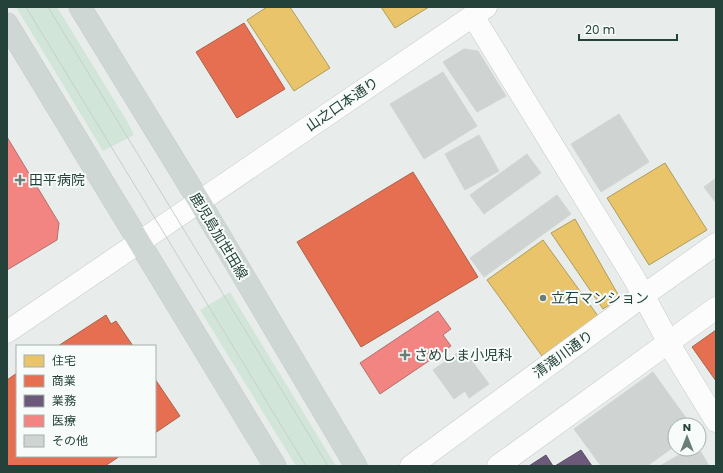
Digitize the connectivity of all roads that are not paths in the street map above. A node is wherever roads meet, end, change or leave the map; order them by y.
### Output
1 (80, 7) edge
2 (479, 11) edge
3 (7, 24) edge
4 (199, 201) junction
5 (139, 242) junction
6 (716, 244) edge
7 (644, 295) junction
8 (716, 308) edge
9 (7, 332) edge
10 (668, 341) junction
11 (716, 421) edge
12 (275, 466) edge
13 (356, 466) edge
14 (411, 466) edge
15 (498, 466) edge

1 - 4 main road, 鹿児島加世田線
2 - 4 street, 山之口本通り
2 - 7 street
3 - 5 main road
4 - 5 street, 山之口本通り
4 - 13 main road, 鹿児島加世田線
5 - 9 street, 山之口本通り
5 - 12 main road
6 - 7 street, 清滝川通り
7 - 10 street
7 - 14 street, 清滝川通り
8 - 10 street
10 - 11 street
10 - 15 street

